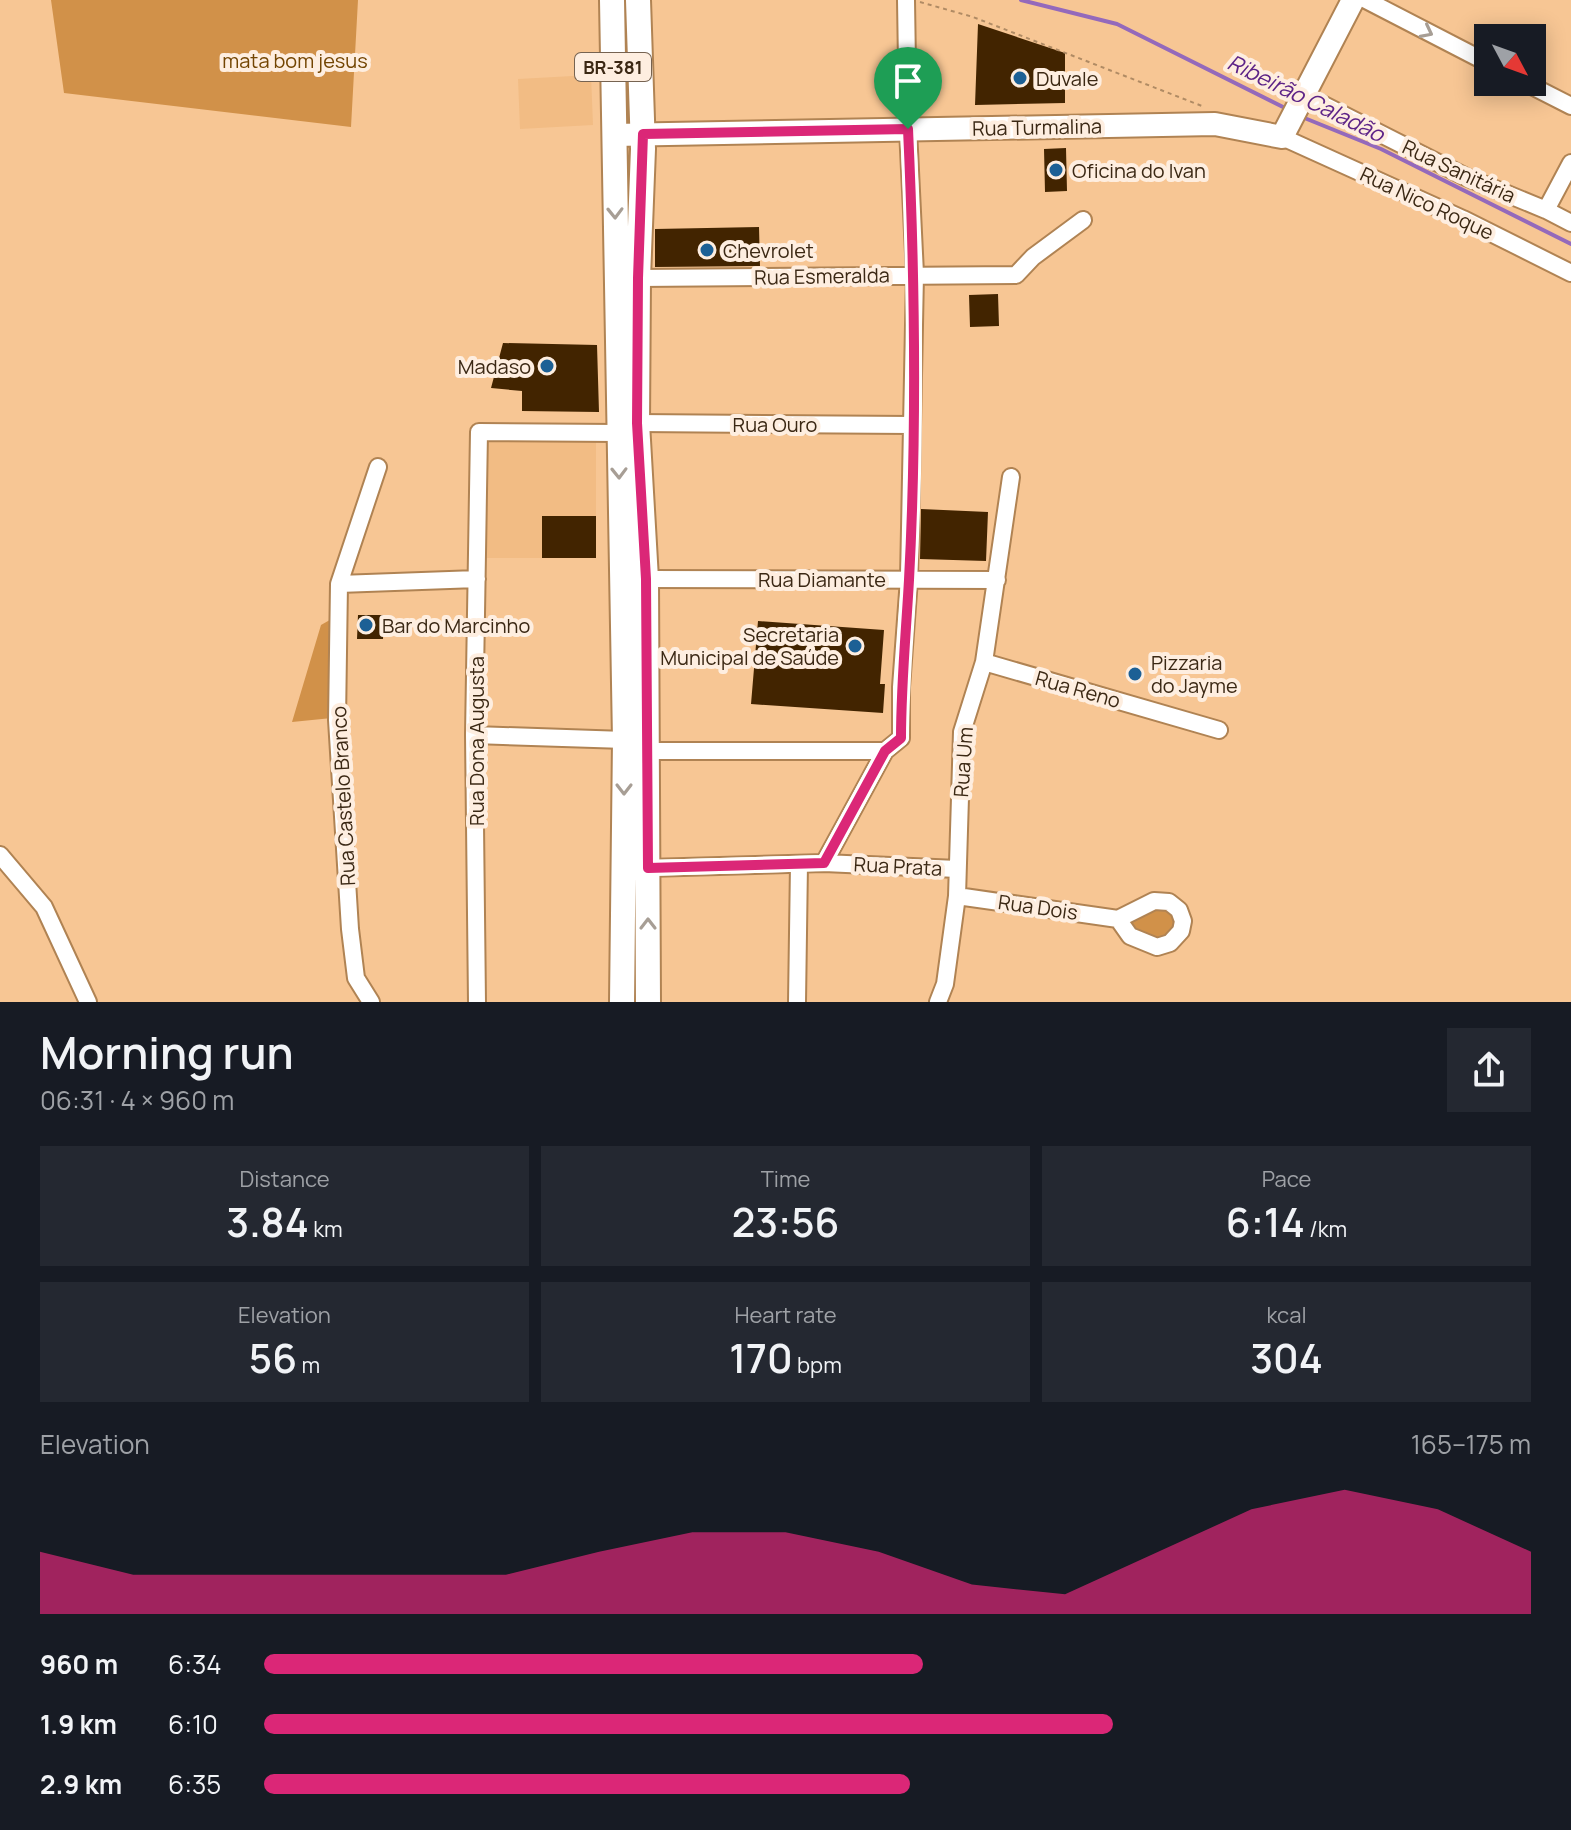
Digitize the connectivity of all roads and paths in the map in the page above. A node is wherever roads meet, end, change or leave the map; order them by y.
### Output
1 (638, 0) edge
2 (908, 0) edge
3 (1353, 0) edge
4 (1366, 0) edge
5 (612, 3) edge
6 (1474, 56) edge
7 (1546, 93) edge
8 (1302, 99) junction
9 (1201, 106) dead end
10 (1571, 106) edge
11 (908, 129) junction
12 (643, 134) junction
13 (614, 135) junction
14 (1283, 136) junction
15 (1571, 163) edge
16 (1546, 210) junction
17 (1083, 220) dead end
18 (1571, 223) edge
19 (1571, 273) edge
20 (915, 274) junction
21 (638, 278) junction
22 (912, 425) junction
23 (628, 428) junction
24 (479, 432) joint
25 (378, 467) dead end
26 (1011, 477) dead end
27 (477, 579) junction
28 (646, 579) junction
29 (909, 579) junction
30 (997, 580) junction
31 (339, 584) junction
32 (984, 662) junction
33 (1219, 730) dead end
34 (474, 735) junction
35 (625, 740) junction
36 (647, 751) junction
37 (885, 751) junction
38 (0, 855) edge
39 (824, 863) junction
40 (799, 864) junction
41 (648, 868) junction
42 (957, 869) junction
43 (957, 896) junction
44 (1118, 919) dead end
45 (88, 1002) edge
46 (371, 1002) edge
47 (477, 1002) edge
48 (622, 1002) edge
49 (648, 1002) edge
50 (797, 1002) edge
51 (938, 1002) edge

1 - 12 main road, BR-381
2 - 9 path
2 - 11 street
3 - 8 main road
4 -> 6 street
5 - 13 main road, BR-381
7 - 10 street
8 - 14 main road
8 - 16 street, Rua Sanitária
11 - 12 main road, Rua Turmalina
11 - 14 main road, Rua Turmalina
11 - 20 street
12 - 13 main road, Rua Turmalina
12 - 21 main road, BR-381
13 -> 23 main road, BR-381
14 - 19 street, Rua Nico Roque
15 - 16 street
16 - 18 street, Rua Sanitária
17 - 20 street, Rua Esmeralda
20 - 21 street, Rua Esmeralda
20 - 22 street
21 - 23 main road, BR-381
22 - 23 street, Rua Ouro
22 - 29 street
23 - 24 street, Rua Ouro
23 - 28 main road, BR-381
23 -> 35 main road, BR-381
24 - 27 street, Rua Dona Augusta
25 - 31 street, Rua Castelo Branco
26 - 30 street, Rua Um
27 - 31 street
27 - 34 street, Rua Dona Augusta
28 - 29 street, Rua Diamante
28 - 36 main road, BR-381
29 - 30 street, Rua Diamante
29 - 37 street
30 - 32 street, Rua Um
31 - 46 street, Rua Castelo Branco
32 - 33 street, Rua Reno
32 - 42 street, Rua Um
34 - 35 street
34 - 47 street, Rua Dona Augusta
35 -> 48 main road, BR-381
36 - 37 street
36 - 41 main road, BR-381
37 - 39 street
38 - 45 street
39 - 40 street, Rua Prata
39 - 42 street, Rua Prata
40 - 41 street, Rua Prata
40 - 50 street
49 -> 41 main road, BR-381
42 - 43 street, Rua Um
43 - 44 street, Rua Dois
43 - 51 street, Rua Um

